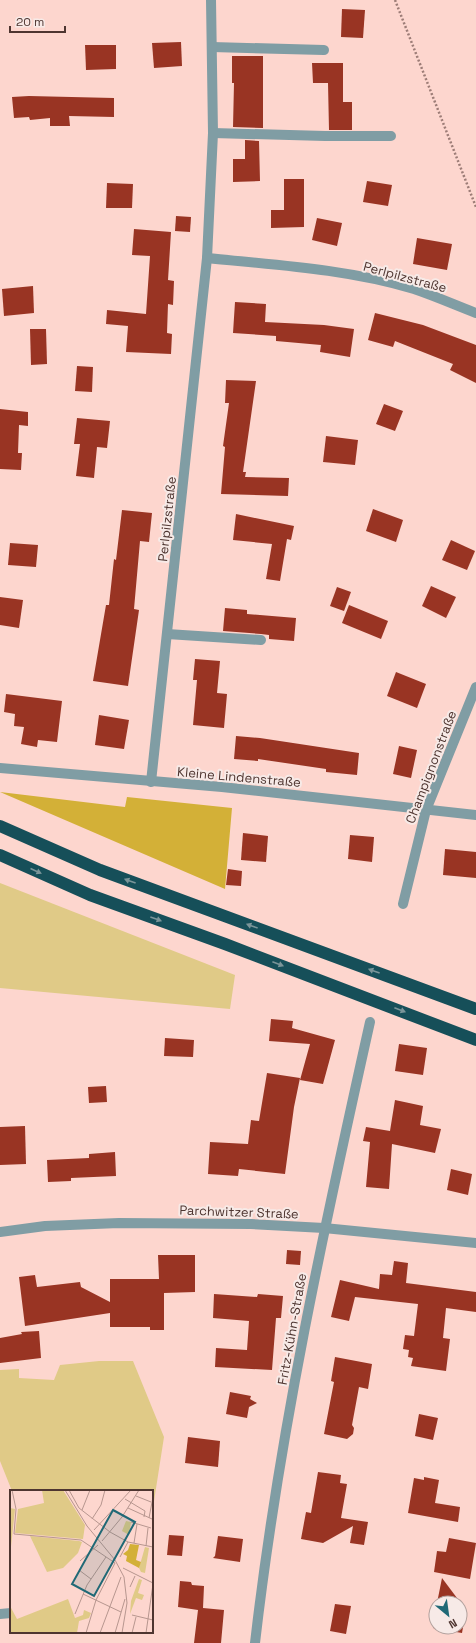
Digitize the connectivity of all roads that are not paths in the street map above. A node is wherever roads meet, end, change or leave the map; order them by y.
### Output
1 (211, 0) edge
2 (212, 47) junction
3 (324, 50) dead end
4 (213, 133) junction
5 (391, 136) dead end
6 (207, 258) junction
7 (476, 313) edge
8 (167, 634) junction
9 (261, 640) dead end
10 (476, 686) edge
11 (0, 768) edge
12 (152, 782) junction
13 (426, 810) junction
14 (476, 815) edge
15 (0, 826) edge
16 (0, 855) edge
17 (403, 904) dead end
18 (476, 1009) edge
19 (370, 1022) dead end
20 (476, 1040) edge
21 (324, 1228) junction
22 (0, 1232) edge
23 (476, 1243) edge
24 (10, 1613) edge
25 (0, 1614) edge
26 (255, 1643) edge

1 - 2 street, Perlpilzstraße
2 - 3 street
2 - 4 street, Perlpilzstraße
4 - 5 street
4 - 6 street, Perlpilzstraße
6 - 7 street, Perlpilzstraße
6 - 8 street, Perlpilzstraße
8 - 9 street
8 - 12 street, Perlpilzstraße
10 - 13 street, Champignonstraße
11 - 12 street, Kleine Lindenstraße
12 - 13 street, Kleine Lindenstraße
13 - 14 street, Kleine Lindenstraße
13 - 17 street, Champignonstraße
18 -> 15 highway
16 -> 20 highway
19 - 21 street, Fritz-Kühn-Straße
21 - 22 street, Parchwitzer Straße
21 - 23 street, Parchwitzer Straße
21 - 26 street, Fritz-Kühn-Straße
24 - 25 street

